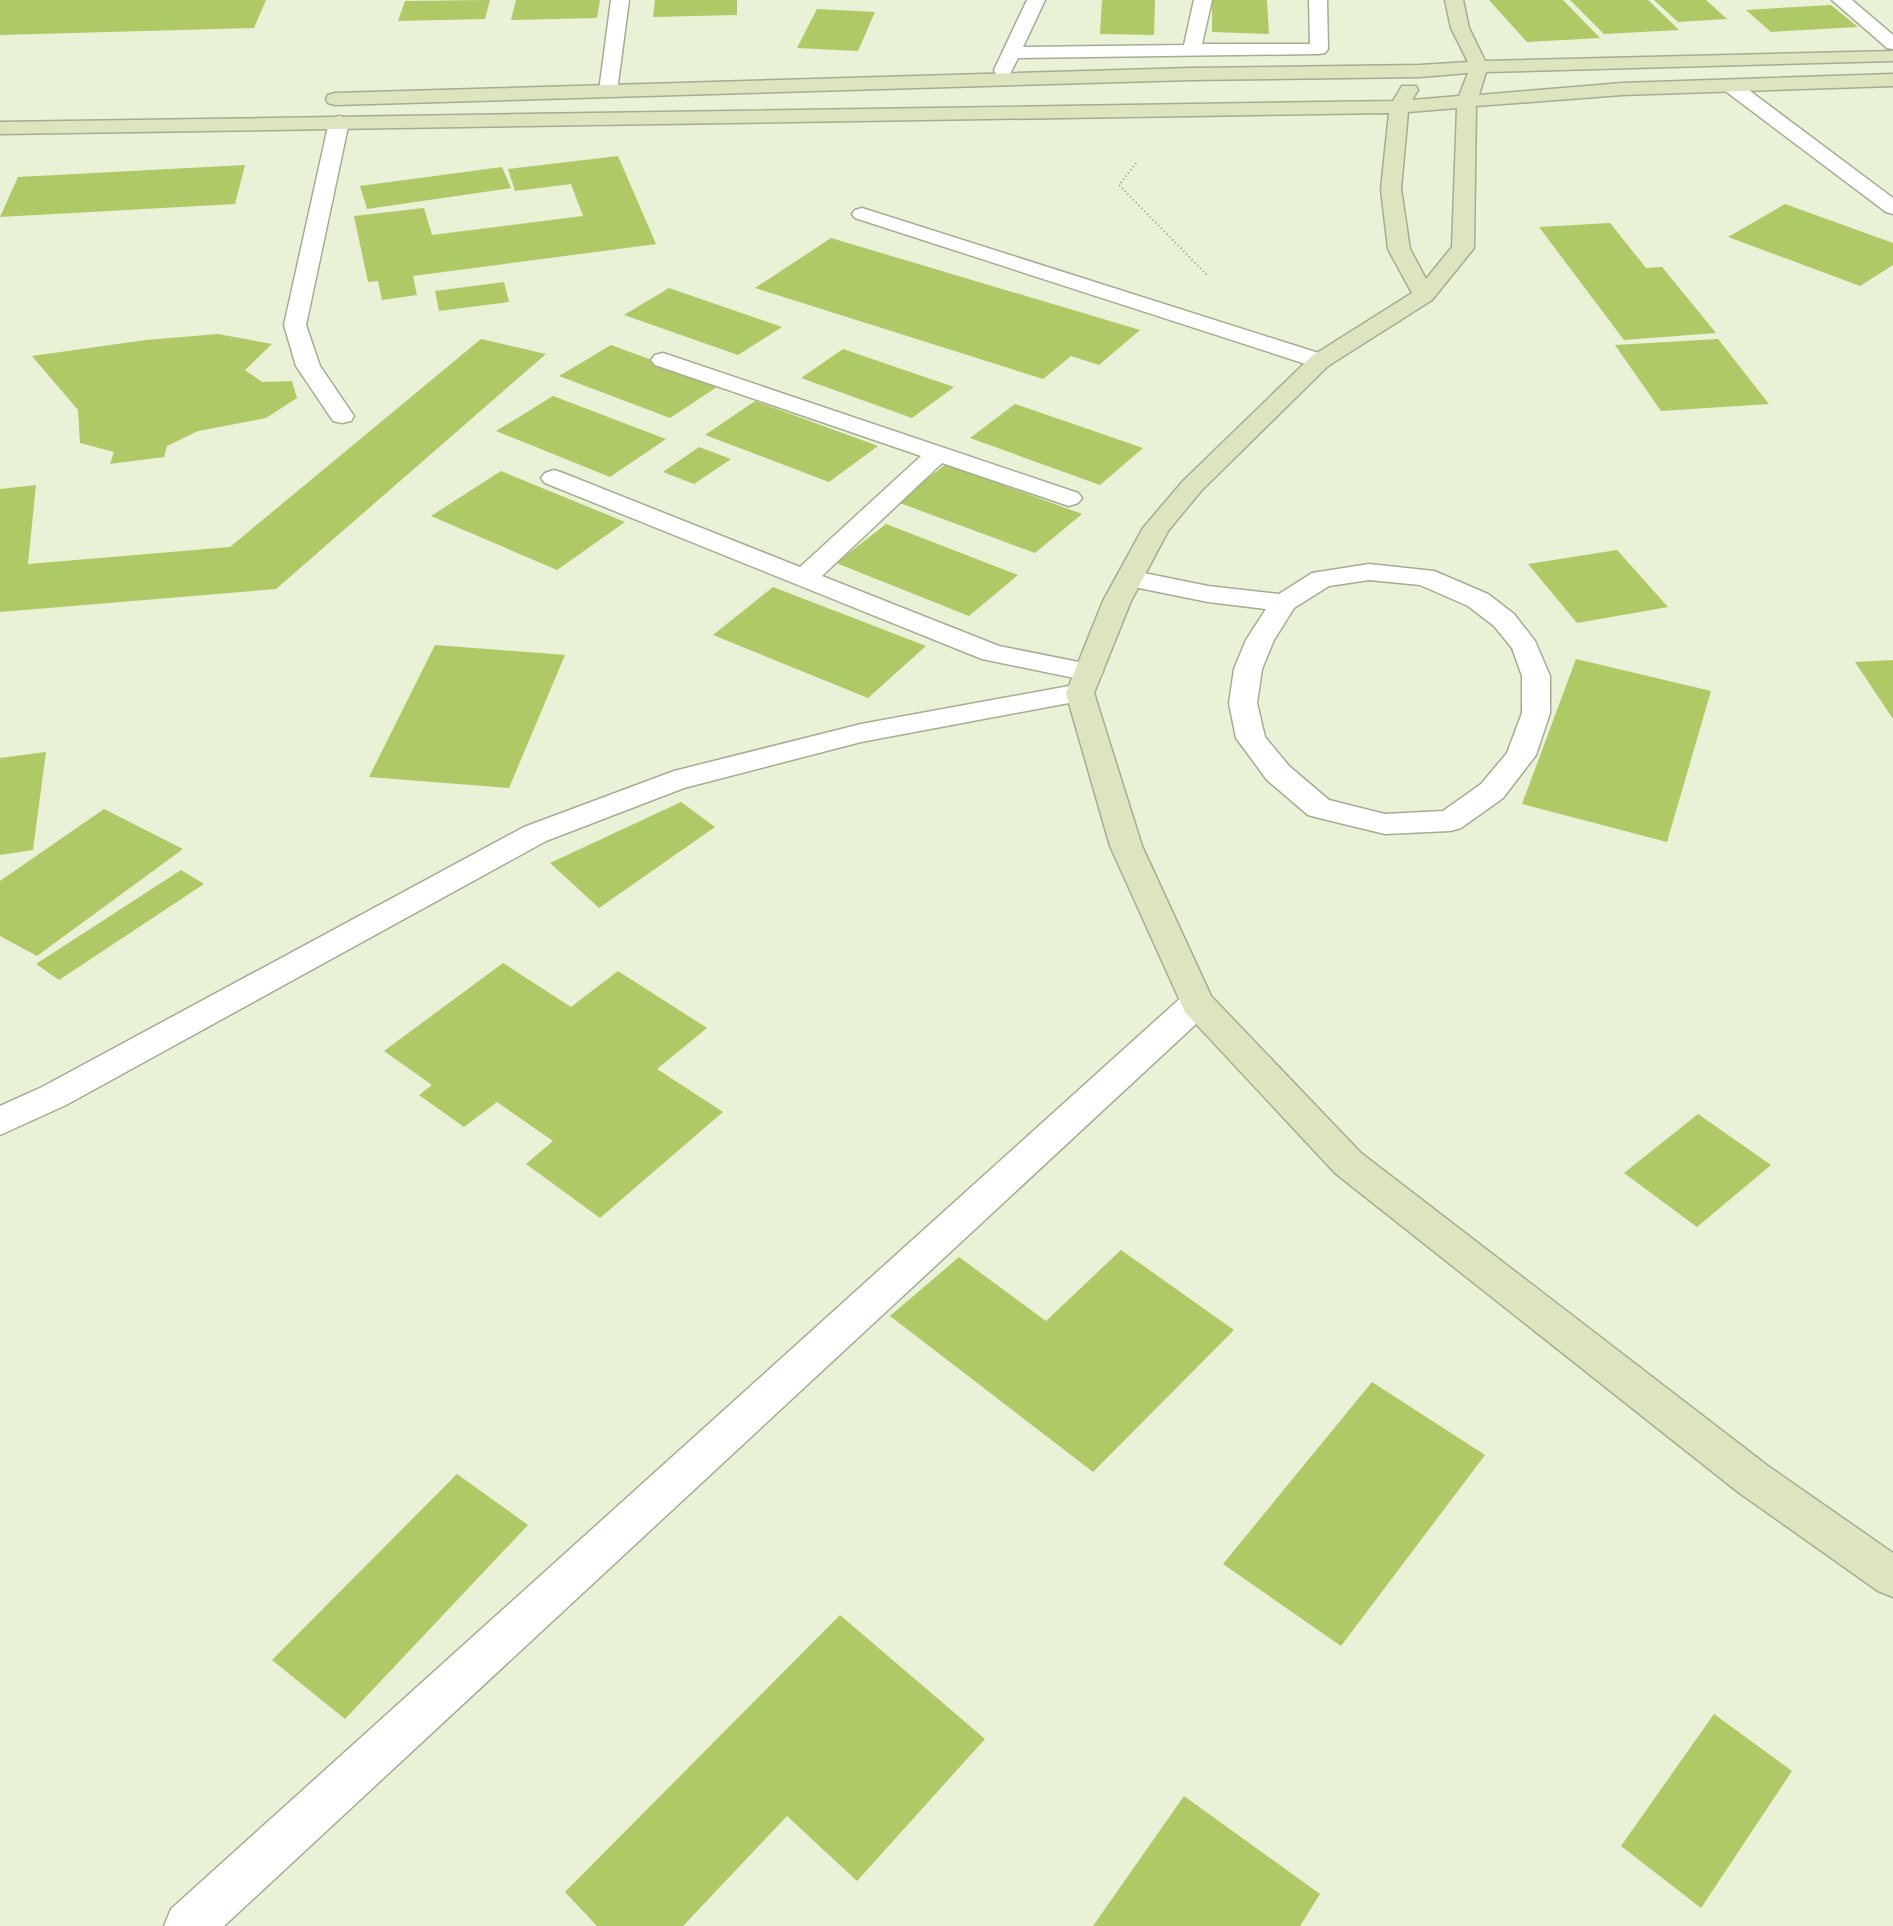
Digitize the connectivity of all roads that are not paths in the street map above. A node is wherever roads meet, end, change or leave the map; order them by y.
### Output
1 (620, 0) edge
2 (1036, 0) edge
3 (1203, 0) edge
4 (1318, 0) edge
5 (1454, 0) edge
6 (1841, 0) edge
7 (1460, 28) junction
8 (1893, 44) edge
9 (1192, 50) junction
10 (1011, 53) junction
11 (1893, 56) edge
12 (1479, 67) junction
13 (1420, 71) junction
14 (998, 80) junction
15 (1893, 80) edge
16 (1731, 86) junction
17 (608, 92) junction
18 (322, 100) dead end
19 (1467, 100) junction
20 (1398, 107) junction
21 (339, 122) junction
22 (0, 128) edge
23 (1893, 208) edge
24 (862, 214) dead end
25 (1424, 295) junction
26 (663, 360) dead end
27 (1320, 361) junction
28 (342, 416) dead end
29 (938, 454) junction
30 (554, 478) dead end
31 (1069, 498) dead end
32 (805, 577) junction
33 (1129, 578) junction
34 (1284, 603) junction
35 (1084, 683) junction
36 (1197, 1003) junction
37 (0, 1121) edge
38 (1893, 1577) edge
39 (188, 1926) edge

1 - 17 street
2 - 10 street
3 - 9 street
4 - 9 street
5 - 7 main road
6 - 8 street
7 - 12 main road
7 - 13 main road
9 - 10 street
10 - 14 street
11 - 12 main road
12 - 13 main road
12 - 19 main road
13 - 14 main road
13 - 20 main road
14 - 17 main road
15 - 16 main road
16 - 19 main road
16 - 23 street
17 - 18 main road
19 - 20 main road
19 - 25 main road
20 - 21 main road
20 - 25 main road
21 - 22 main road
21 - 28 street
24 - 27 street
25 - 27 main road
26 - 29 street
27 - 33 main road
29 - 31 street
29 - 32 street
30 - 32 street
32 - 35 street
33 - 34 street
33 - 35 main road
34 - 34 street
35 - 36 main road
35 - 37 street
36 - 38 main road
36 - 39 street

